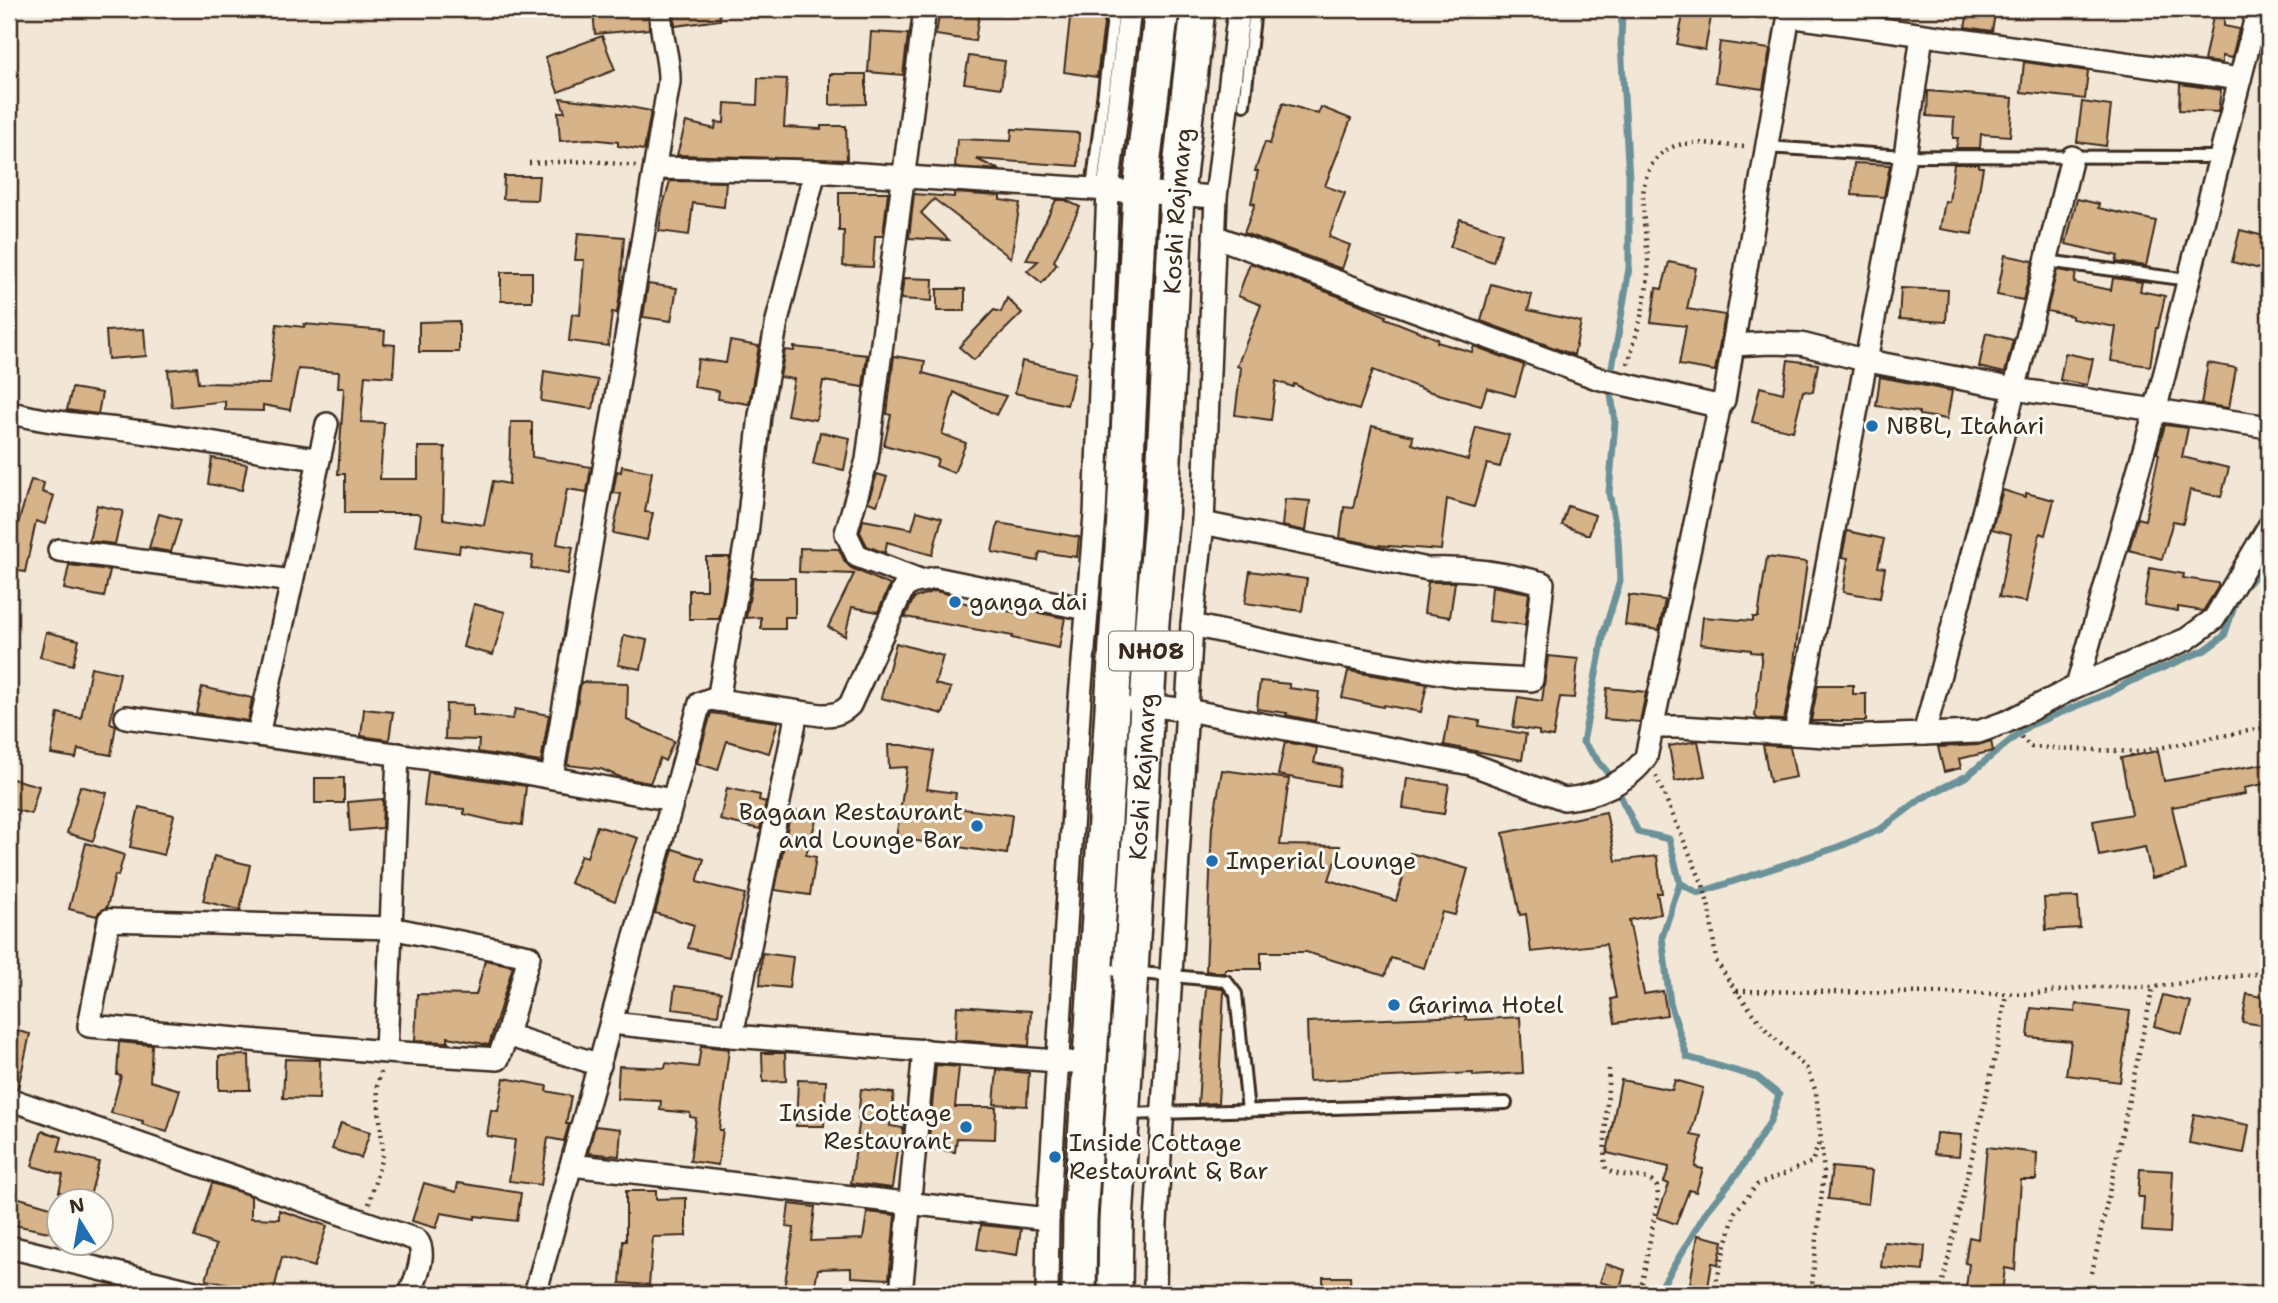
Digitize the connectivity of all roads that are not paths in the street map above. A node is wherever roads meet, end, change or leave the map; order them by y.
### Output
1 (661, 9) edge
2 (925, 9) edge
3 (1114, 9) edge
4 (1130, 9) edge
5 (1162, 9) edge
6 (1198, 9) edge
7 (1239, 9) edge
8 (1255, 9) edge
9 (2258, 9) edge
10 (1789, 13) edge
11 (1922, 35) junction
12 (2240, 79) junction
13 (1244, 105) dead end
14 (1767, 147) junction
15 (1905, 156) junction
16 (2072, 157) junction
17 (2220, 157) junction
18 (655, 169) junction
19 (815, 171) junction
20 (901, 177) junction
21 (1114, 190) junction
22 (1177, 194) junction
23 (1216, 197) junction
24 (1214, 236) junction
25 (2046, 261) junction
26 (2189, 280) junction
27 (1733, 345) junction
28 (1868, 361) junction
29 (2015, 389) junction
30 (1720, 404) junction
31 (2155, 411) junction
32 (9, 412) edge
33 (327, 424) dead end
34 (2269, 427) edge
35 (318, 459) junction
36 (1203, 523) junction
37 (2269, 526) edge
38 (59, 550) dead end
39 (920, 580) junction
40 (292, 581) junction
41 (1086, 609) junction
42 (1192, 625) junction
43 (2077, 686) junction
44 (1096, 699) junction
45 (719, 700) junction
46 (1148, 705) junction
47 (1188, 710) junction
48 (797, 712) junction
49 (127, 718) dead end
50 (1653, 727) junction
51 (1795, 734) junction
52 (1924, 734) junction
53 (258, 735) junction
54 (398, 754) junction
55 (552, 778) junction
56 (672, 800) junction
57 (391, 929) junction
58 (1095, 969) junction
59 (1131, 973) junction
60 (1171, 977) junction
61 (611, 1023) junction
62 (508, 1035) junction
63 (732, 1036) junction
64 (924, 1050) junction
65 (386, 1052) junction
66 (1073, 1062) junction
67 (600, 1065) junction
68 (9, 1099) edge
69 (1506, 1103) dead end
70 (1248, 1111) junction
71 (1123, 1114) junction
72 (1163, 1114) junction
73 (571, 1165) junction
74 (911, 1203) junction
75 (1048, 1219) junction
76 (9, 1247) edge
77 (135, 1286) edge
78 (203, 1294) edge
79 (410, 1294) edge
80 (534, 1294) edge
81 (901, 1294) edge
82 (1047, 1294) edge
83 (1079, 1294) edge
84 (1115, 1294) edge
85 (1155, 1294) edge

1 - 18 street
2 - 20 street
3 - 21 lane
4 - 21 street
5 - 21 main road, Koshi Rajmarg / NH08
6 - 22 main road, Koshi Rajmarg / NH08
7 - 23 street
8 - 13 lane
9 - 12 street
10 - 11 street
10 - 14 street
11 - 12 street
11 - 15 street
12 - 17 street
14 - 15 lane
14 - 27 street
15 - 16 lane
15 - 28 street
16 - 17 lane
16 - 25 street
17 - 26 street
18 - 19 street
18 - 55 street
19 - 20 street
19 - 45 street
20 - 21 street
20 - 39 street
21 - 22 street
21 - 41 street
21 - 44 main road, Koshi Rajmarg / NH08
22 - 23 street
22 - 46 main road, Koshi Rajmarg / NH08
23 - 24 street
24 - 30 street
24 - 36 street
25 - 26 lane
25 - 29 street
26 - 31 street
27 - 28 street
27 - 30 street
28 - 29 street
28 - 51 street
29 - 31 street
29 - 52 street
30 - 50 street
31 - 34 street
31 - 43 street
32 - 35 street
33 - 35 street
35 - 40 street
36 - 42 street
36 - 42 street
37 - 43 street
38 - 40 street
39 - 41 street
39 - 48 street
40 - 53 street
41 - 44 street
42 - 47 street
43 - 52 street
44 - 46 street
44 - 58 main road, Koshi Rajmarg / NH08
44 - 66 street
45 - 48 street
45 - 56 street
46 - 47 street
46 - 59 main road, Koshi Rajmarg / NH08
47 - 50 street
47 - 60 street
48 - 63 street
49 - 53 street
50 - 51 street
51 - 52 street
53 - 54 street
54 - 55 street
54 - 57 street
55 - 56 street
56 - 61 street
57 - 62 street
57 - 65 street
57 - 65 street
58 - 59 lane
58 - 66 main road, Koshi Rajmarg / NH08
59 - 60 lane
59 - 71 main road, Koshi Rajmarg / NH08
60 - 70 lane
60 - 72 street
61 - 63 street
61 - 67 street
62 - 65 street
62 - 67 street
63 - 64 street
64 - 66 street
64 - 74 street
66 - 75 street
66 - 83 main road, Koshi Rajmarg / NH08
67 - 73 street
68 - 79 street
69 - 70 lane
70 - 72 lane
71 - 72 lane
71 - 84 main road, Koshi Rajmarg / NH08
72 - 85 street
73 - 74 street
73 - 80 street
74 - 75 street
74 - 81 street
75 - 82 street
76 - 77 street
77 - 78 street

